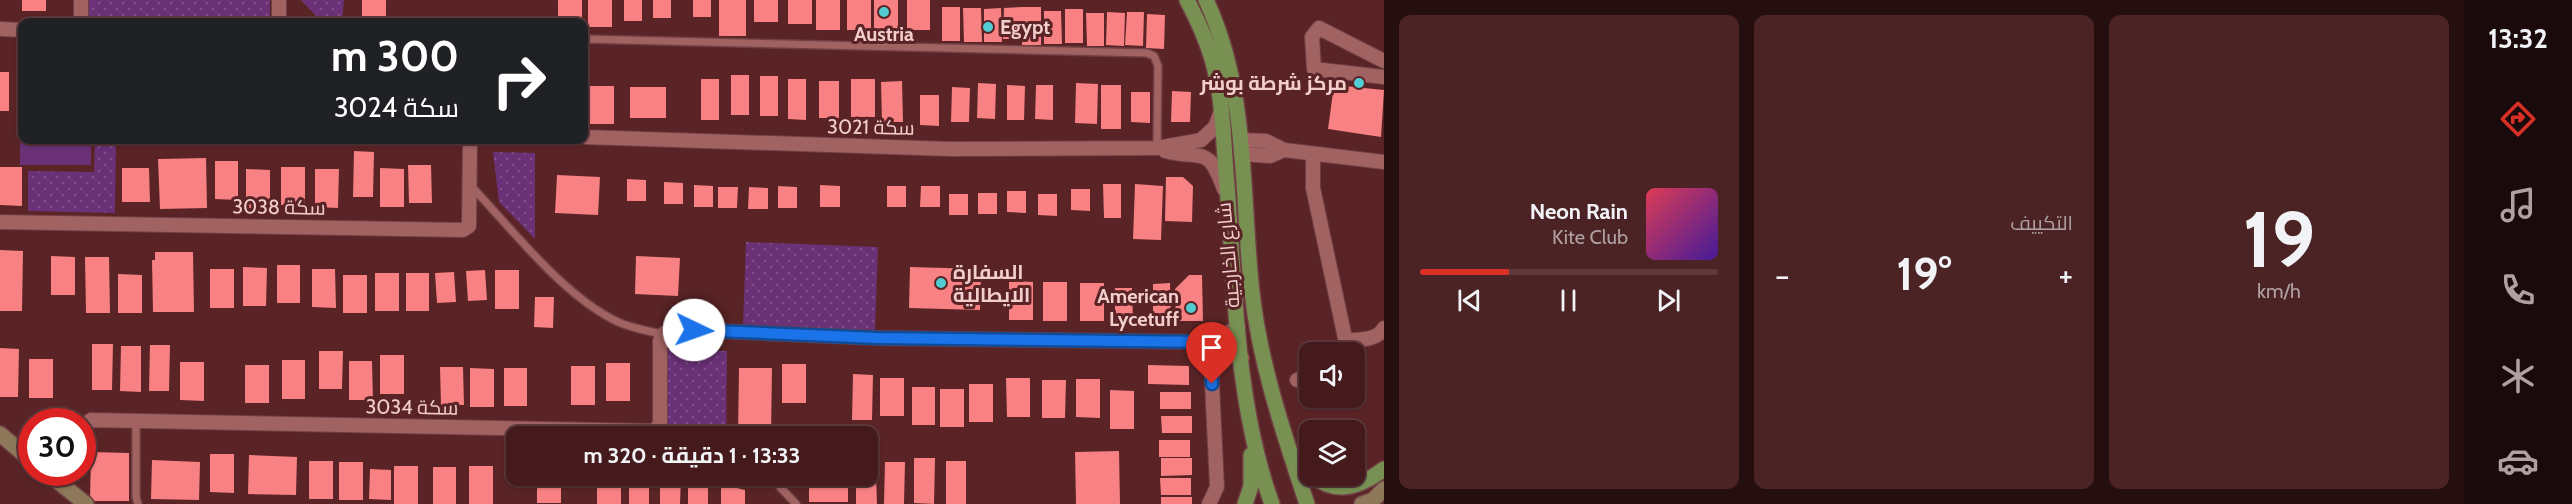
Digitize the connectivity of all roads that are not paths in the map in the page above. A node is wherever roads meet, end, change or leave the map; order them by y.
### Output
1 (81, 0) edge
2 (279, 0) edge
3 (1187, 0) edge
4 (1206, 0) edge
5 (81, 18) edge
6 (279, 18) edge
7 (0, 29) edge
8 (18, 30) edge
9 (588, 39) edge
10 (1384, 61) edge
11 (1384, 76) edge
12 (1221, 111) junction
13 (588, 138) edge
14 (470, 144) edge
15 (1240, 147) junction
16 (1157, 148) junction
17 (1313, 154) junction
18 (1384, 162) edge
19 (470, 185) junction
20 (1228, 199) junction
21 (0, 222) edge
22 (1238, 326) junction
23 (1384, 328) edge
24 (661, 340) junction
25 (1213, 342) junction
26 (1346, 342) edge
27 (1360, 342) edge
28 (1242, 358) junction
29 (1278, 414) junction
30 (96, 420) edge
31 (136, 421) junction
32 (0, 434) edge
33 (1254, 443) junction
34 (18, 449) edge
35 (1299, 452) edge
36 (1384, 469) edge
37 (1365, 482) edge
38 (64, 486) edge
39 (779, 486) edge
40 (1333, 486) edge
41 (1354, 486) edge
42 (1384, 489) edge
43 (86, 504) edge
44 (138, 504) edge
45 (796, 504) edge
46 (1209, 504) edge
47 (1245, 504) edge
48 (1272, 504) edge
49 (1307, 504) edge
50 (1362, 504) edge

1 - 5 street
2 - 6 street
3 - 12 main road, شارع الخارجية
4 - 15 main road, شارع الخارجية
7 - 8 street
9 - 16 lane
10 - 11 street
12 - 16 street, سكة 3021
12 - 20 main road, شارع الخارجية
13 - 16 street, سكة 3021
14 - 19 street, سكة 3038
15 - 17 street
15 - 29 main road, شارع الخارجية
16 - 20 street, سكة 3021
17 - 18 street
17 - 26 street
19 - 21 street, سكة 3038
19 - 24 lane
20 - 22 main road, شارع الخارجية
22 - 25 street
22 - 28 main road, شارع الخارجية
23 - 27 street
24 - 25 street
24 - 31 street, سكة 3034
25 - 28 street
25 - 46 street
28 - 33 main road, شارع الخارجية
29 - 35 main road
29 - 49 main road, شارع الخارجية
30 - 31 street, سكة 3034
31 - 44 lane
32 - 34 main road
33 - 47 main road
33 - 48 main road, شارع الخارجية
36 - 37 main road
38 - 43 main road
39 - 45 lane
40 - 41 main road
42 - 50 main road

